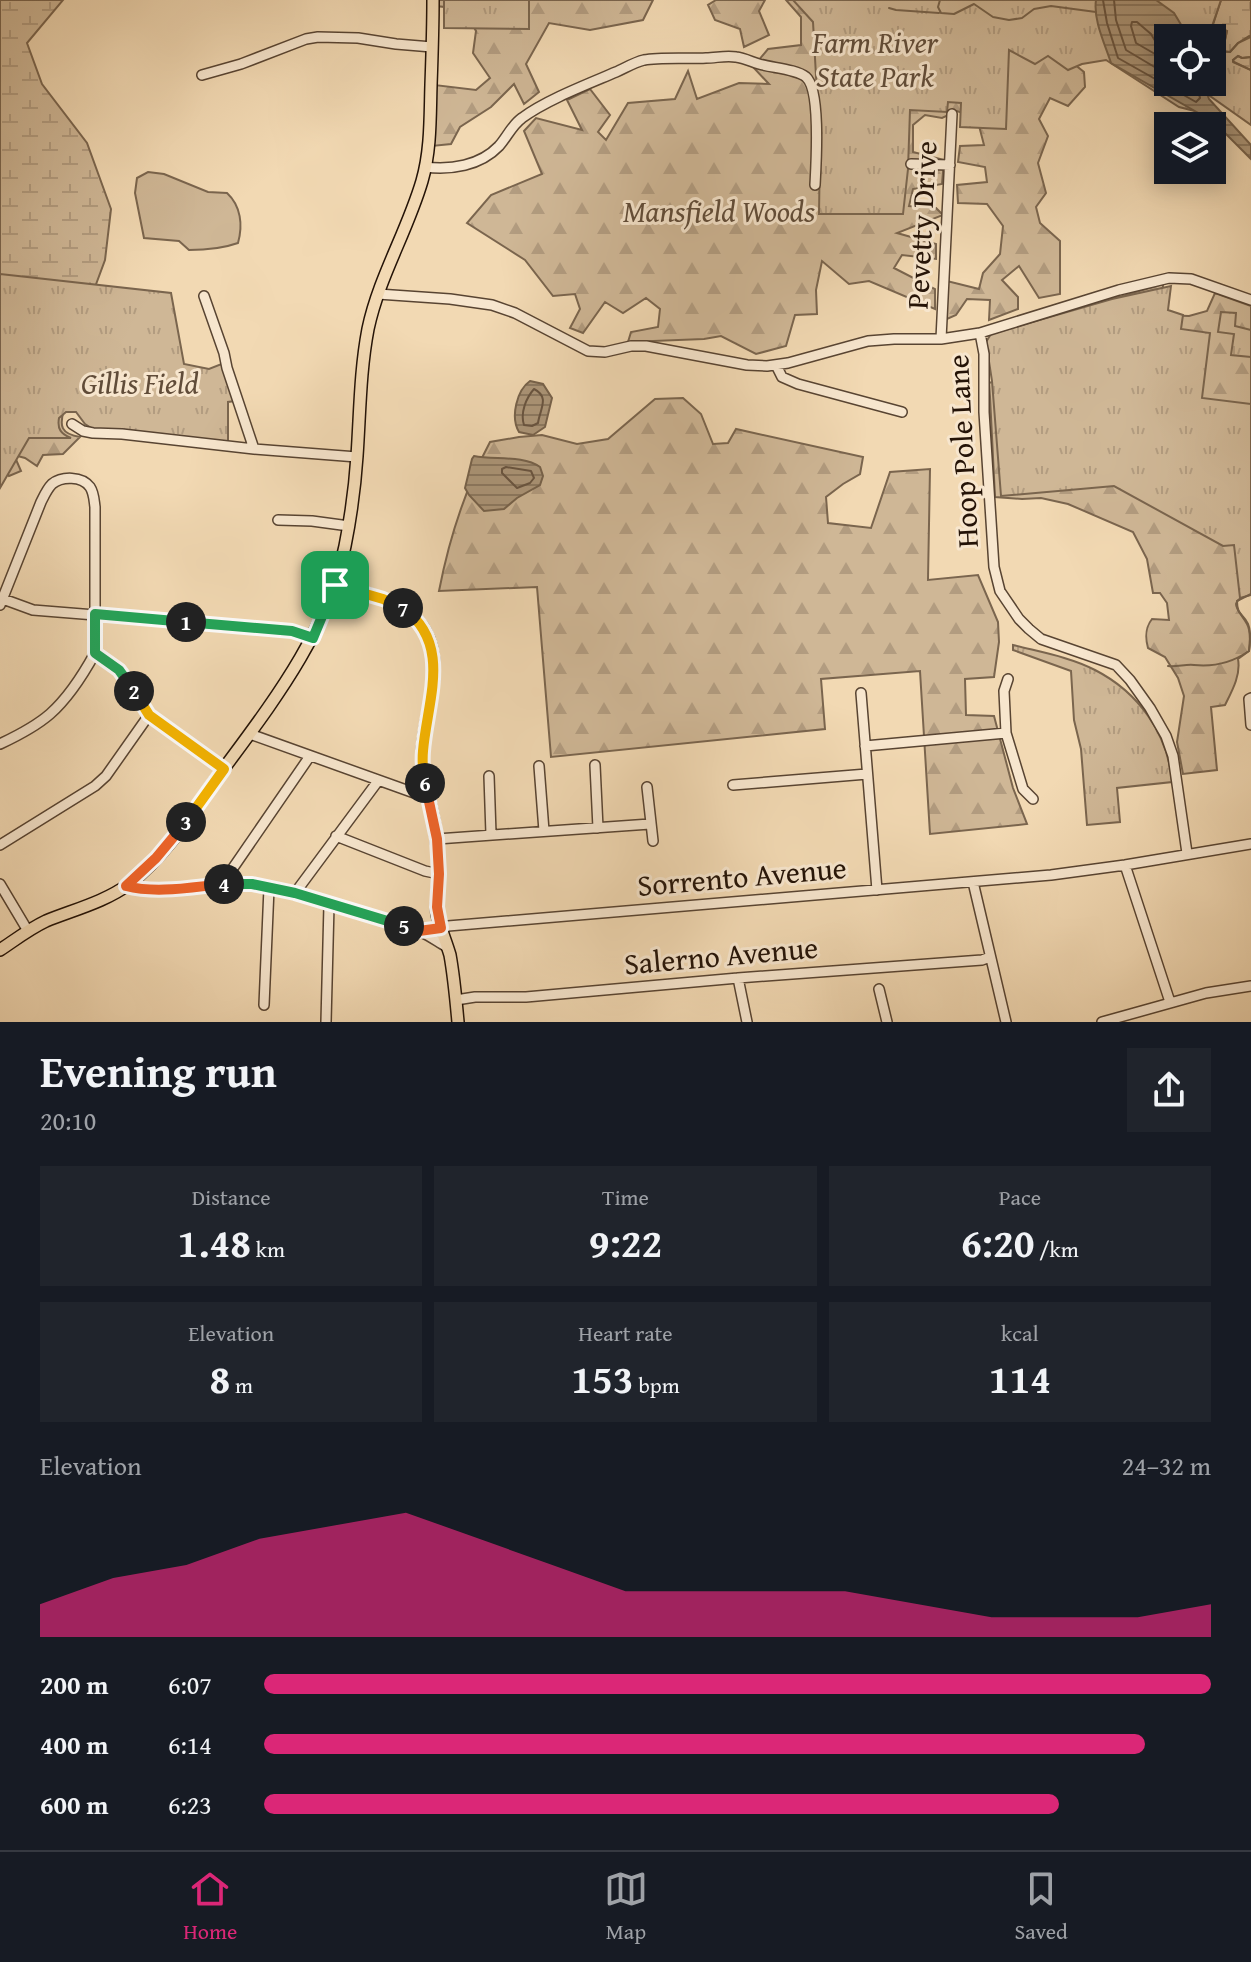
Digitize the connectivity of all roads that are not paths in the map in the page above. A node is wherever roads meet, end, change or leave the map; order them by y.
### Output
1 (433, 0) edge
2 (432, 47) junction
3 (202, 75) dead end
4 (952, 114) dead end
5 (911, 164) dead end
6 (950, 165) junction
7 (425, 167) junction
8 (815, 185) dead end
9 (378, 294) junction
10 (204, 296) dead end
11 (1251, 300) edge
12 (980, 333) junction
13 (941, 339) junction
14 (776, 365) junction
15 (902, 412) dead end
16 (72, 424) dead end
17 (254, 449) junction
18 (357, 457) junction
19 (278, 520) dead end
20 (349, 526) junction
21 (335, 585) junction
22 (2, 602) edge
23 (95, 614) junction
24 (313, 638) junction
25 (95, 653) junction
26 (1008, 679) dead end
27 (861, 693) dead end
28 (1250, 698) edge
29 (149, 715) junction
30 (1251, 725) edge
31 (1006, 733) junction
32 (250, 734) junction
33 (0, 744) edge
34 (865, 746) junction
35 (310, 756) junction
36 (595, 765) dead end
37 (539, 766) dead end
38 (224, 769) junction
39 (867, 774) junction
40 (489, 776) dead end
41 (378, 781) junction
42 (733, 785) dead end
43 (647, 787) dead end
44 (427, 795) junction
45 (1033, 799) dead end
46 (650, 824) junction
47 (598, 828) junction
48 (544, 831) junction
49 (491, 834) junction
50 (336, 836) junction
51 (437, 839) junction
52 (653, 841) dead end
53 (1251, 844) edge
54 (0, 845) edge
55 (1187, 853) junction
56 (1125, 865) junction
57 (439, 874) junction
58 (973, 882) junction
59 (0, 884) edge
60 (222, 884) junction
61 (126, 886) junction
62 (269, 888) junction
63 (877, 890) junction
64 (295, 893) junction
65 (329, 905) junction
66 (441, 928) junction
67 (28, 931) junction
68 (419, 931) junction
69 (447, 947) junction
70 (0, 950) edge
71 (990, 957) junction
72 (738, 978) junction
73 (1251, 986) edge
74 (879, 989) dead end
75 (456, 1000) junction
76 (1170, 1002) junction
77 (264, 1005) dead end
78 (326, 1022) edge
79 (458, 1022) edge
80 (747, 1022) edge
81 (887, 1022) edge
82 (1006, 1022) edge
83 (1102, 1022) edge

1 - 2 main road
2 - 3 street
2 - 7 main road
4 - 6 street, Pevetty Drive
5 - 6 street
6 - 13 street, Pevetty Drive
7 - 8 street
7 - 9 main road
9 - 14 street
9 - 18 main road
10 - 17 street
11 - 12 street
12 - 13 street
12 - 55 street, Hoop Pole Lane
13 - 14 street
14 - 15 street
16 - 17 street
17 - 18 street
18 - 20 main road
19 - 20 street
20 - 21 main road
21 - 24 main road
21 - 44 main road
22 - 23 street
22 - 23 street
23 - 24 street
23 - 25 street
24 - 32 main road
25 - 29 street
25 - 33 street
26 - 31 street
27 - 34 street
28 - 30 street
29 - 38 street
29 - 54 street
31 - 34 street
31 - 45 street
32 - 35 street
32 - 38 main road
34 - 39 street
35 - 41 street
35 - 60 street
36 - 47 street
37 - 48 street
38 - 61 main road
39 - 42 street
39 - 63 street
40 - 49 street
41 - 44 street
41 - 50 street
43 - 46 street
44 - 51 main road
46 - 47 street
46 - 52 street
47 - 48 street
48 - 49 street
49 - 51 street
50 - 57 street
50 - 64 street
51 - 57 main road
53 - 55 street, Sorrento Avenue
55 - 56 street, Sorrento Avenue
56 - 58 street, Sorrento Avenue
56 - 76 street
57 - 66 main road
58 - 63 street, Sorrento Avenue
58 - 71 street
59 - 67 street
60 - 61 street
60 - 62 street
61 - 67 main road
62 - 64 street
62 - 77 street
63 - 66 street, Sorrento Avenue
64 - 65 street
65 - 68 street
65 - 78 street
66 - 68 street, Sorrento Avenue
66 - 69 main road
67 - 70 main road
68 - 69 street
69 - 75 main road
71 - 72 street, Salerno Avenue
71 - 82 street
72 - 75 street, Salerno Avenue
72 - 80 street
73 - 76 street
74 - 81 street
75 - 79 main road
76 - 83 street

